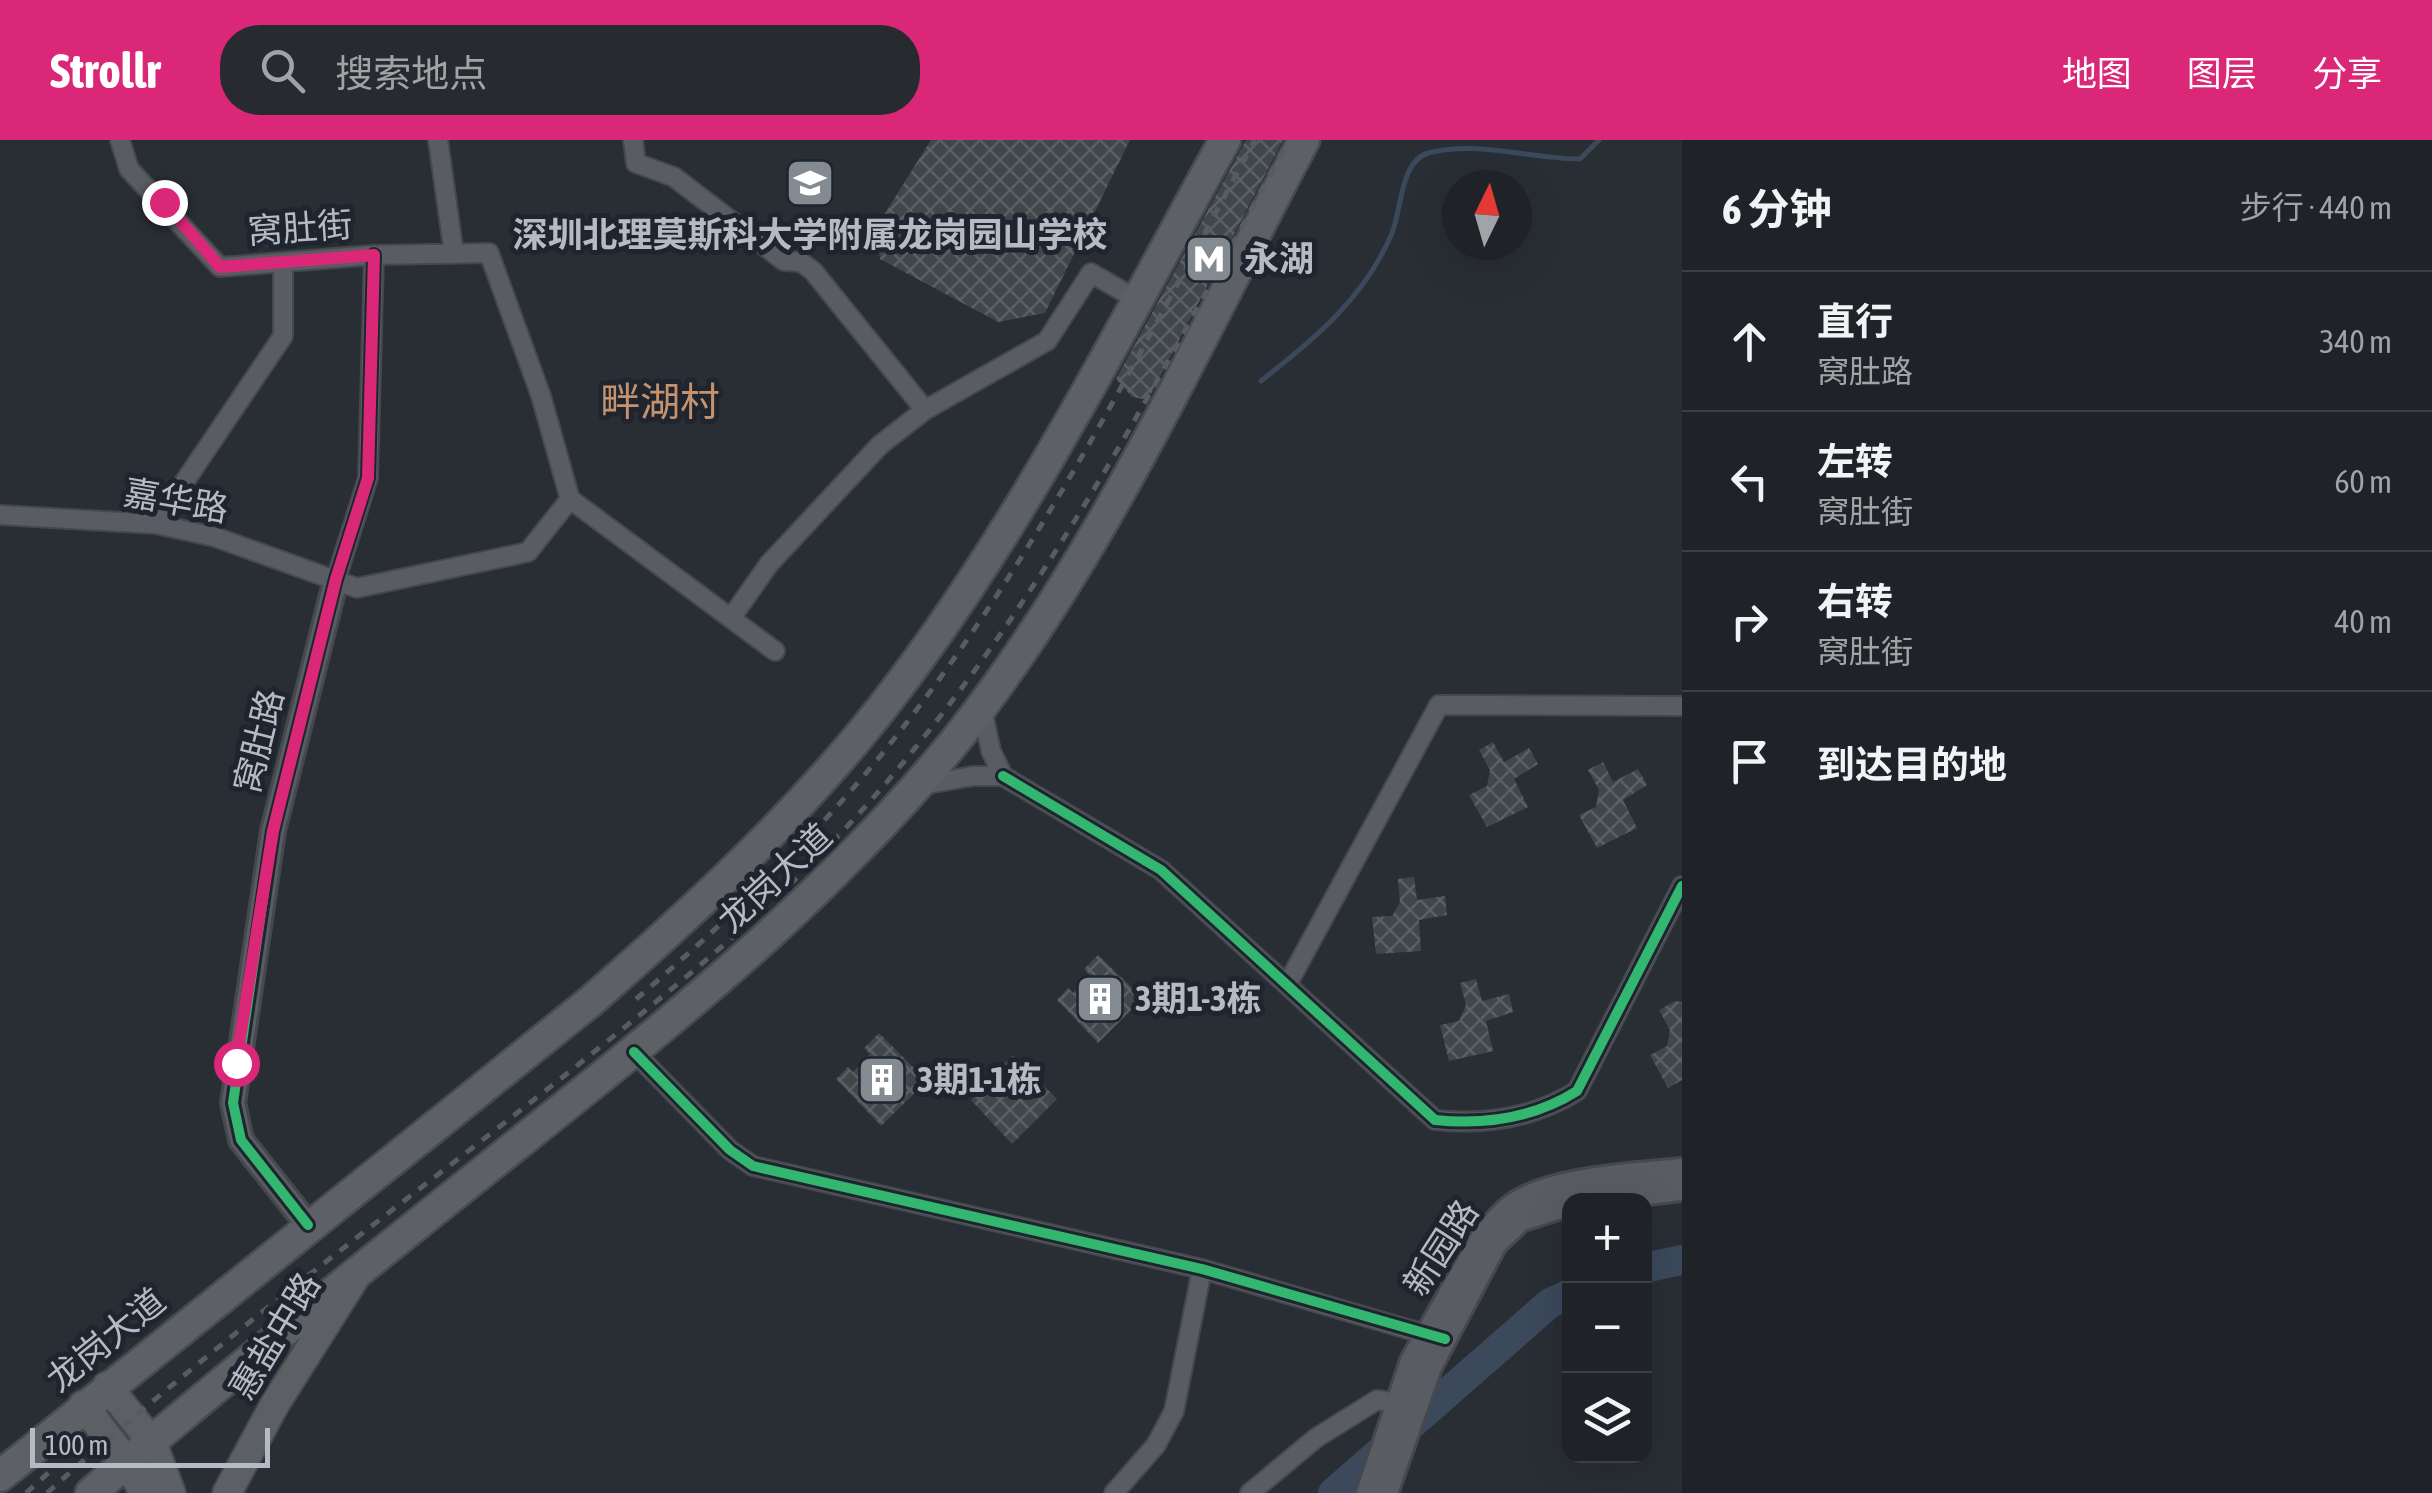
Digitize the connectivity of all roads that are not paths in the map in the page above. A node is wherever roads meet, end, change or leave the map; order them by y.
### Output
1 (120, 140) edge
2 (438, 140) edge
3 (633, 140) edge
4 (1225, 140) edge
5 (1304, 140) edge
6 (454, 254) junction
7 (374, 255) junction
8 (283, 262) junction
9 (1136, 300) junction
10 (926, 410) junction
11 (570, 499) junction
12 (0, 514) edge
13 (156, 524) junction
14 (336, 579) junction
15 (731, 618) junction
16 (775, 651) dead end
17 (981, 704) junction
18 (1682, 706) edge
19 (1003, 776) junction
20 (916, 786) junction
21 (1682, 886) edge
22 (1287, 985) junction
23 (634, 1052) junction
24 (1682, 1170) edge
25 (1682, 1188) edge
26 (1644, 1193) edge
27 (1562, 1206) edge
28 (308, 1226) junction
29 (1202, 1269) junction
30 (359, 1271) junction
31 (1436, 1337) junction
32 (107, 1386) junction
33 (1398, 1404) junction
34 (83, 1405) junction
35 (152, 1442) junction
36 (127, 1462) junction
37 (0, 1476) edge
38 (91, 1493) edge
39 (144, 1493) edge
40 (171, 1493) edge
41 (228, 1493) edge
42 (1114, 1493) edge
43 (1250, 1493) edge
44 (1368, 1493) edge
45 (1386, 1493) edge

1 - 8 street, 窝肚街
2 - 6 street
3 - 10 street
4 - 9 highway, 龙岗大道
5 - 17 highway, 龙岗大道
6 - 7 street, 窝肚街
6 - 11 street, 窝肚街
7 - 8 street, 窝肚街
7 - 14 street, 窝肚路
8 - 13 street
9 - 10 street
9 - 28 highway, 龙岗大道
10 - 15 street
11 - 14 street, 嘉华路
11 - 15 street
12 - 13 street, 嘉华路
13 - 14 street, 嘉华路
14 - 28 street, 窝肚路
15 - 16 street
17 - 19 street
17 - 20 highway, 龙岗大道
18 - 22 street
19 - 20 street
19 - 22 street
20 - 23 highway, 龙岗大道
21 - 22 street
23 - 29 street
23 - 30 highway, 龙岗大道
24 - 31 street, 新园路
25 - 26 street
27 - 31 street, 新园路
28 - 32 highway, 龙岗大道
29 - 31 street
29 - 42 street
30 - 35 highway, 龙岗大道
30 - 41 main road, 惠盐中路
31 - 33 street, 新园路
31 - 45 street, 新园路
32 - 34 highway, 龙岗大道
32 - 35 main road
33 - 43 street
33 - 44 street, 新园路
34 - 36 main road
34 - 37 highway, 龙岗大道
35 - 36 highway, 龙岗大道
35 - 40 main road
36 - 38 highway, 龙岗大道
36 - 39 main road

